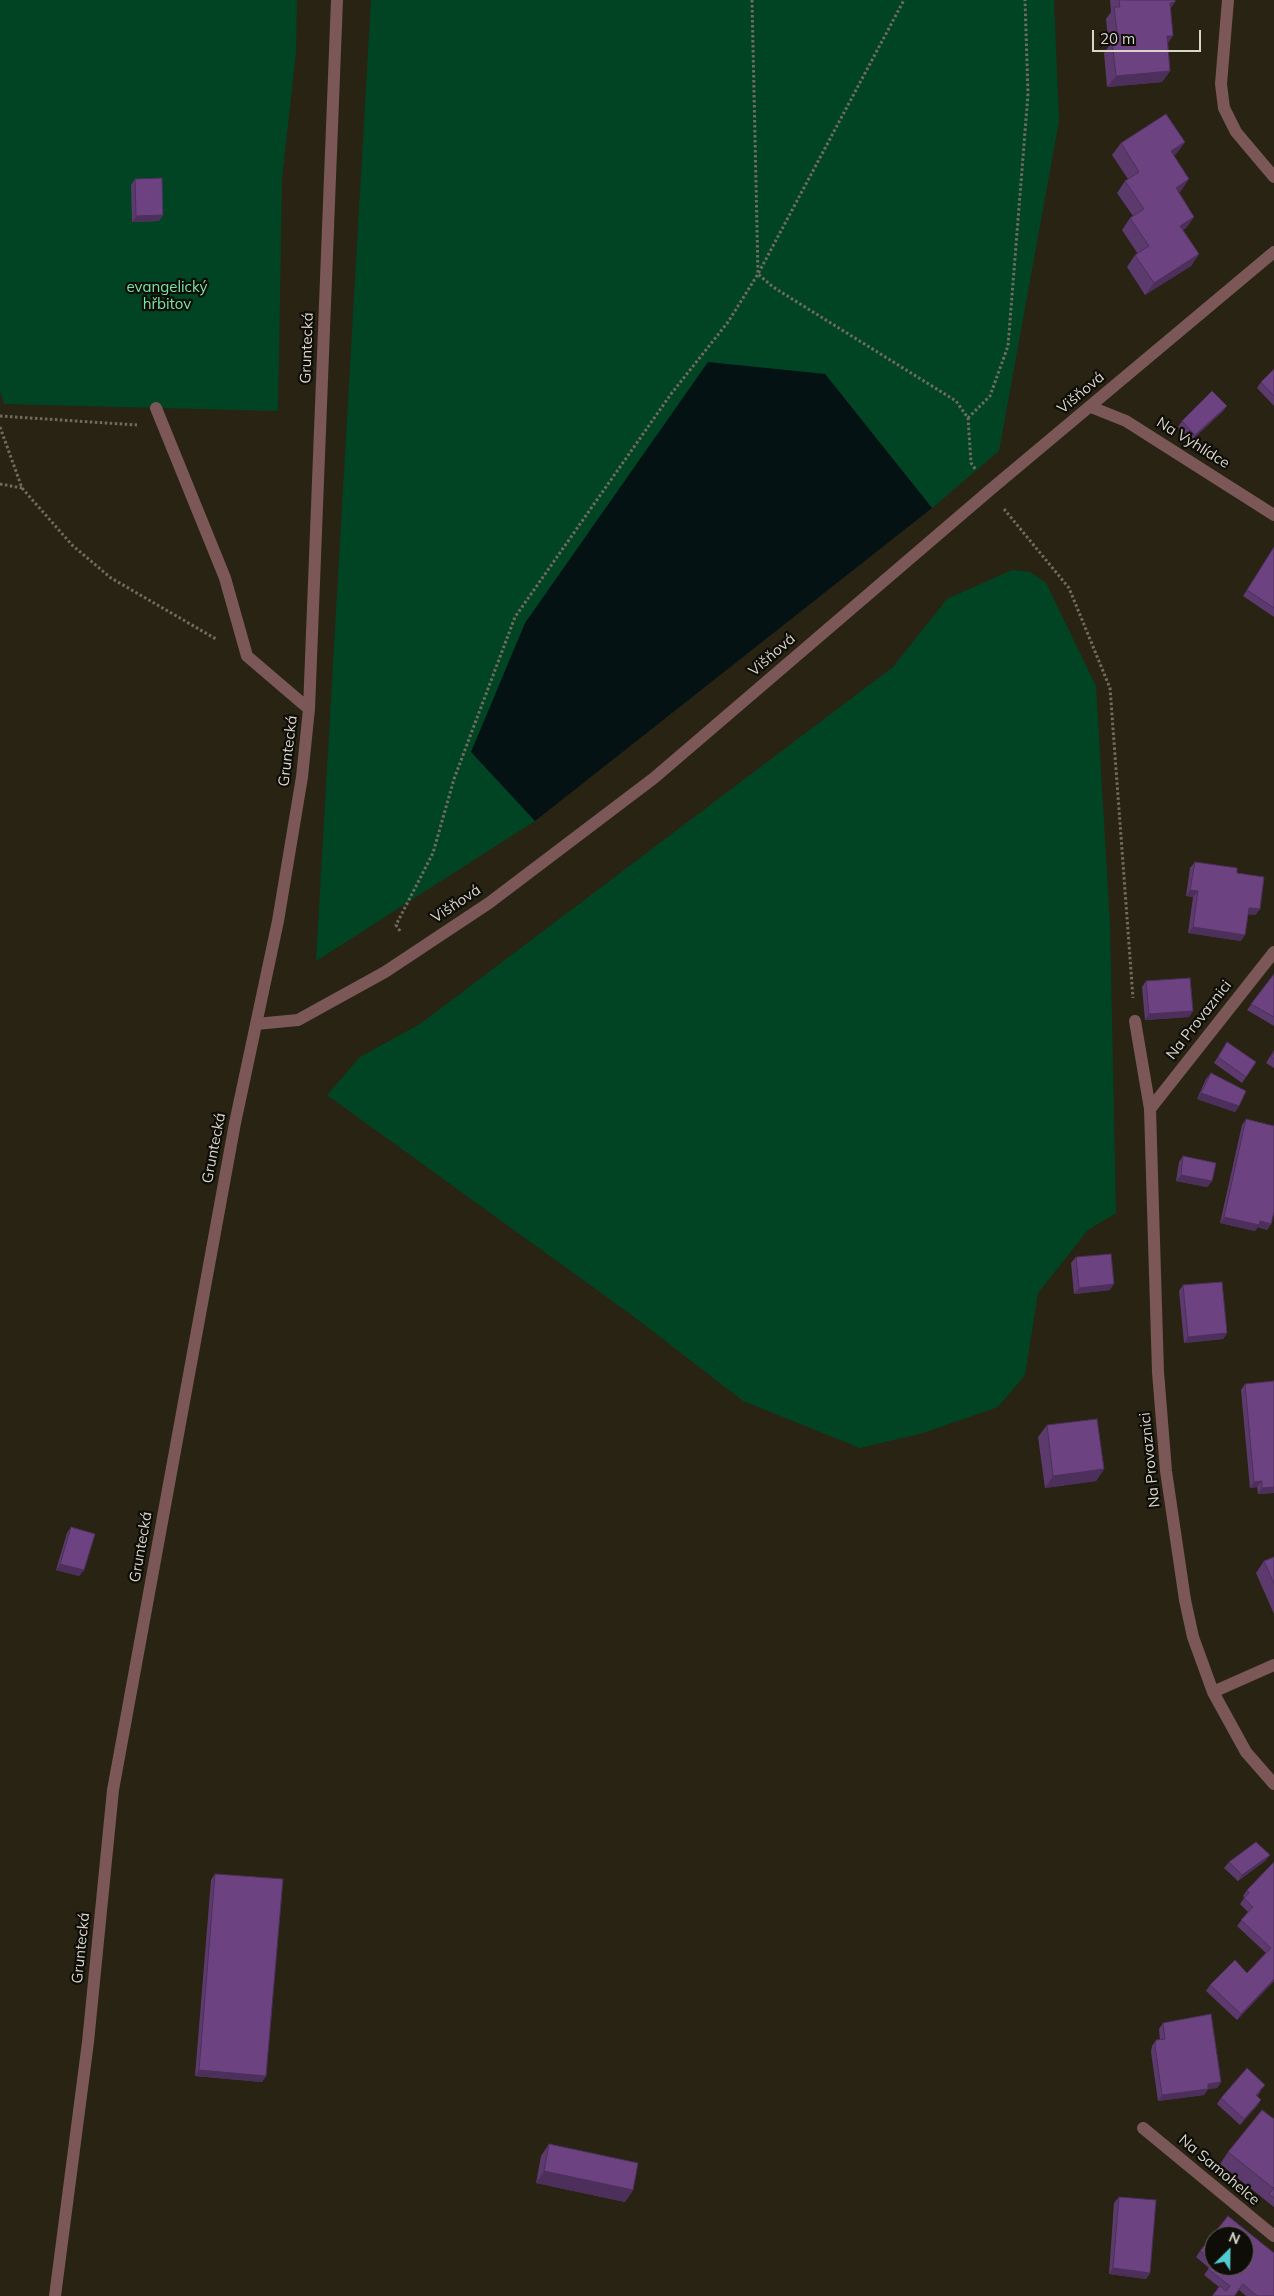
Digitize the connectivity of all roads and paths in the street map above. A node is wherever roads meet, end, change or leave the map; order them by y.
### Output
1 (337, 0) edge
2 (752, 0) edge
3 (904, 0) edge
4 (1024, 0) edge
5 (1228, 0) edge
6 (1274, 177) edge
7 (1274, 252) edge
8 (758, 274) junction
9 (1090, 407) junction
10 (156, 408) dead end
11 (0, 416) edge
12 (968, 418) junction
13 (0, 427) edge
14 (163, 427) junction
15 (0, 484) edge
16 (22, 488) junction
17 (990, 490) junction
18 (1274, 515) edge
19 (247, 656) junction
20 (309, 709) junction
21 (414, 952) junction
22 (1274, 952) edge
23 (1134, 1021) joint
24 (256, 1024) junction
25 (1150, 1109) junction
26 (1274, 1665) edge
27 (1213, 1692) junction
28 (1274, 1784) edge
29 (1144, 2128) dead end
30 (1274, 2236) edge
31 (54, 2296) edge

1 - 20 street, Gruntecká
2 - 8 path
3 - 8 path
4 - 12 path
5 - 6 street
7 - 9 street, Višňová
8 - 12 path
8 - 21 path
9 - 17 street, Višňová
9 - 18 street, Na Vyhlídce
10 - 14 street
11 - 14 path
12 - 17 path
13 - 16 path
14 - 19 street
15 - 16 path
16 - 19 path
17 - 21 street, Višňová
17 - 23 path
19 - 20 street
20 - 24 street, Gruntecká
21 - 24 street, Višňová
22 - 25 street, Na Provaznici
23 - 25 street, Na Provaznici
24 - 31 street, Gruntecká
25 - 27 street, Na Provaznici
26 - 27 street
27 - 28 street, Na Provaznici
29 - 30 street, Na Samohelce

